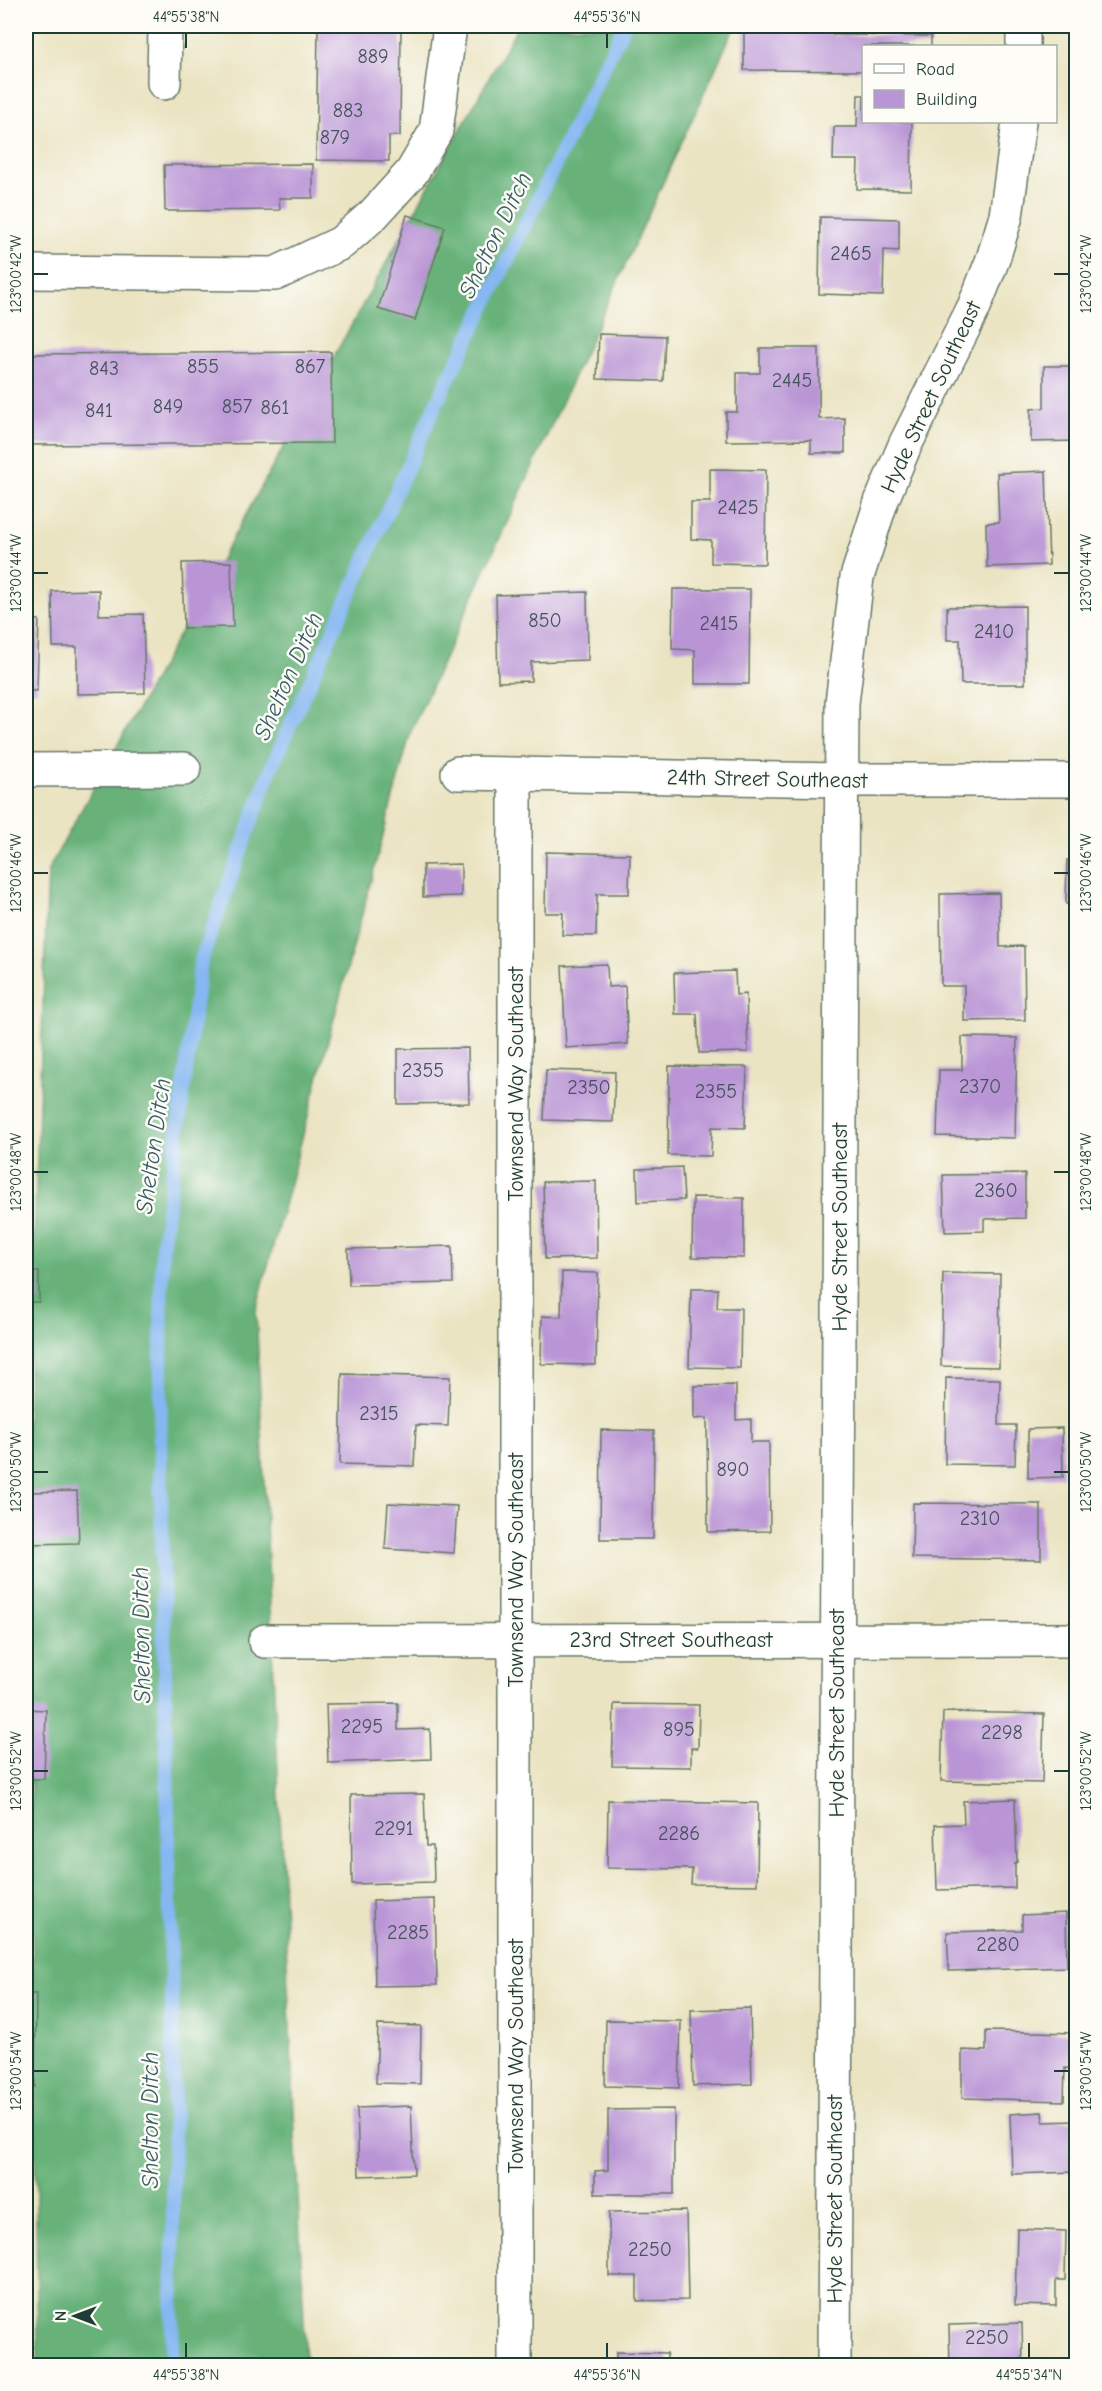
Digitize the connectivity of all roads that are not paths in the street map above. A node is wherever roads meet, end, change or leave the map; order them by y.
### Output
1 (165, 26) edge
2 (450, 26) edge
3 (1023, 26) edge
4 (1023, 45) edge
5 (164, 83) dead end
6 (1019, 123) edge
7 (26, 272) edge
8 (184, 769) dead end
9 (26, 770) edge
10 (458, 773) dead end
11 (515, 775) junction
12 (842, 780) junction
13 (1077, 780) edge
14 (837, 1640) junction
15 (1077, 1640) edge
16 (265, 1641) dead end
17 (516, 1641) junction
18 (515, 2366) edge
19 (834, 2366) edge

1 - 5 street
2 - 7 street
3 - 4 street
6 - 12 street, Hyde Street Southeast
8 - 9 street
10 - 11 street, 24th Street Southeast
11 - 12 street, 24th Street Southeast
11 - 17 street, Townsend Way Southeast
12 - 13 street, 24th Street Southeast
12 - 14 street, Hyde Street Southeast
14 - 15 street, 23rd Street Southeast
14 - 17 street, 23rd Street Southeast
14 - 19 street, Hyde Street Southeast
16 - 17 street, 23rd Street Southeast
17 - 18 street, Townsend Way Southeast

